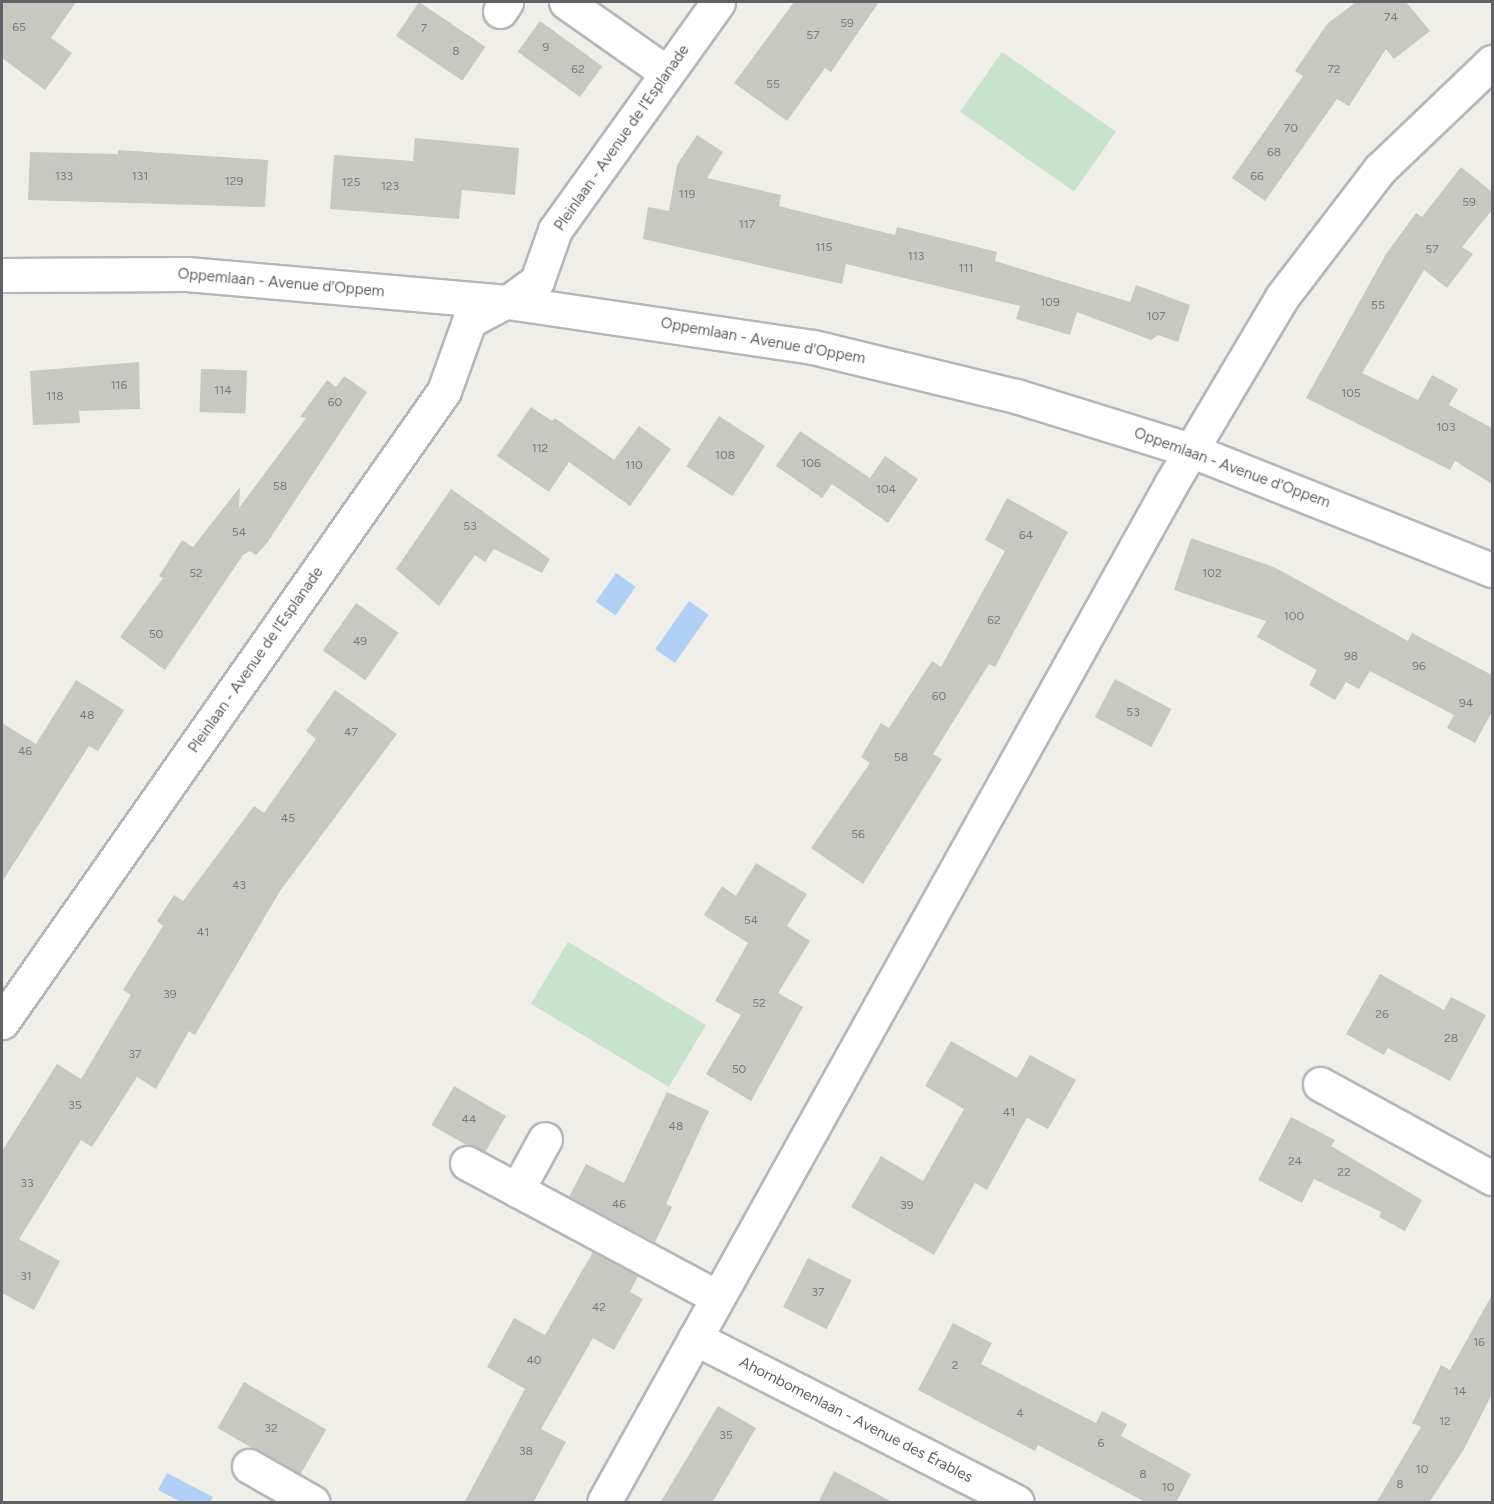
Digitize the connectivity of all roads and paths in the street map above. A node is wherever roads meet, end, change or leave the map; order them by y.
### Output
1 (566, 2) edge
2 (718, 2) edge
3 (1492, 62) edge
4 (667, 74) junction
5 (2, 275) edge
6 (506, 302) junction
7 (1191, 450) junction
8 (1492, 570) edge
9 (2, 1022) edge
10 (1320, 1084) dead end
11 (545, 1139) dead end
12 (467, 1163) dead end
13 (1492, 1178) edge
14 (517, 1190) junction
15 (717, 1297) junction
16 (695, 1338) junction
17 (249, 1466) dead end
18 (312, 1503) edge
19 (603, 1503) edge
20 (1017, 1503) edge

1 - 4 street
2 - 4 street, Pleinlaan - Avenue de l'Esplanade
3 - 7 street
4 - 6 street, Pleinlaan - Avenue de l'Esplanade
5 - 6 street, Oppemlaan - Avenue d'Oppem
6 - 7 street, Oppemlaan - Avenue d'Oppem
6 - 9 street, Pleinlaan - Avenue de l'Esplanade
7 - 8 street, Oppemlaan - Avenue d'Oppem
7 - 15 street
10 - 13 street
11 - 14 street
12 - 14 street
14 - 15 street
15 - 16 street
16 - 19 street
16 - 20 street, Ahornbomenlaan - Avenue des Érables
17 - 18 street

